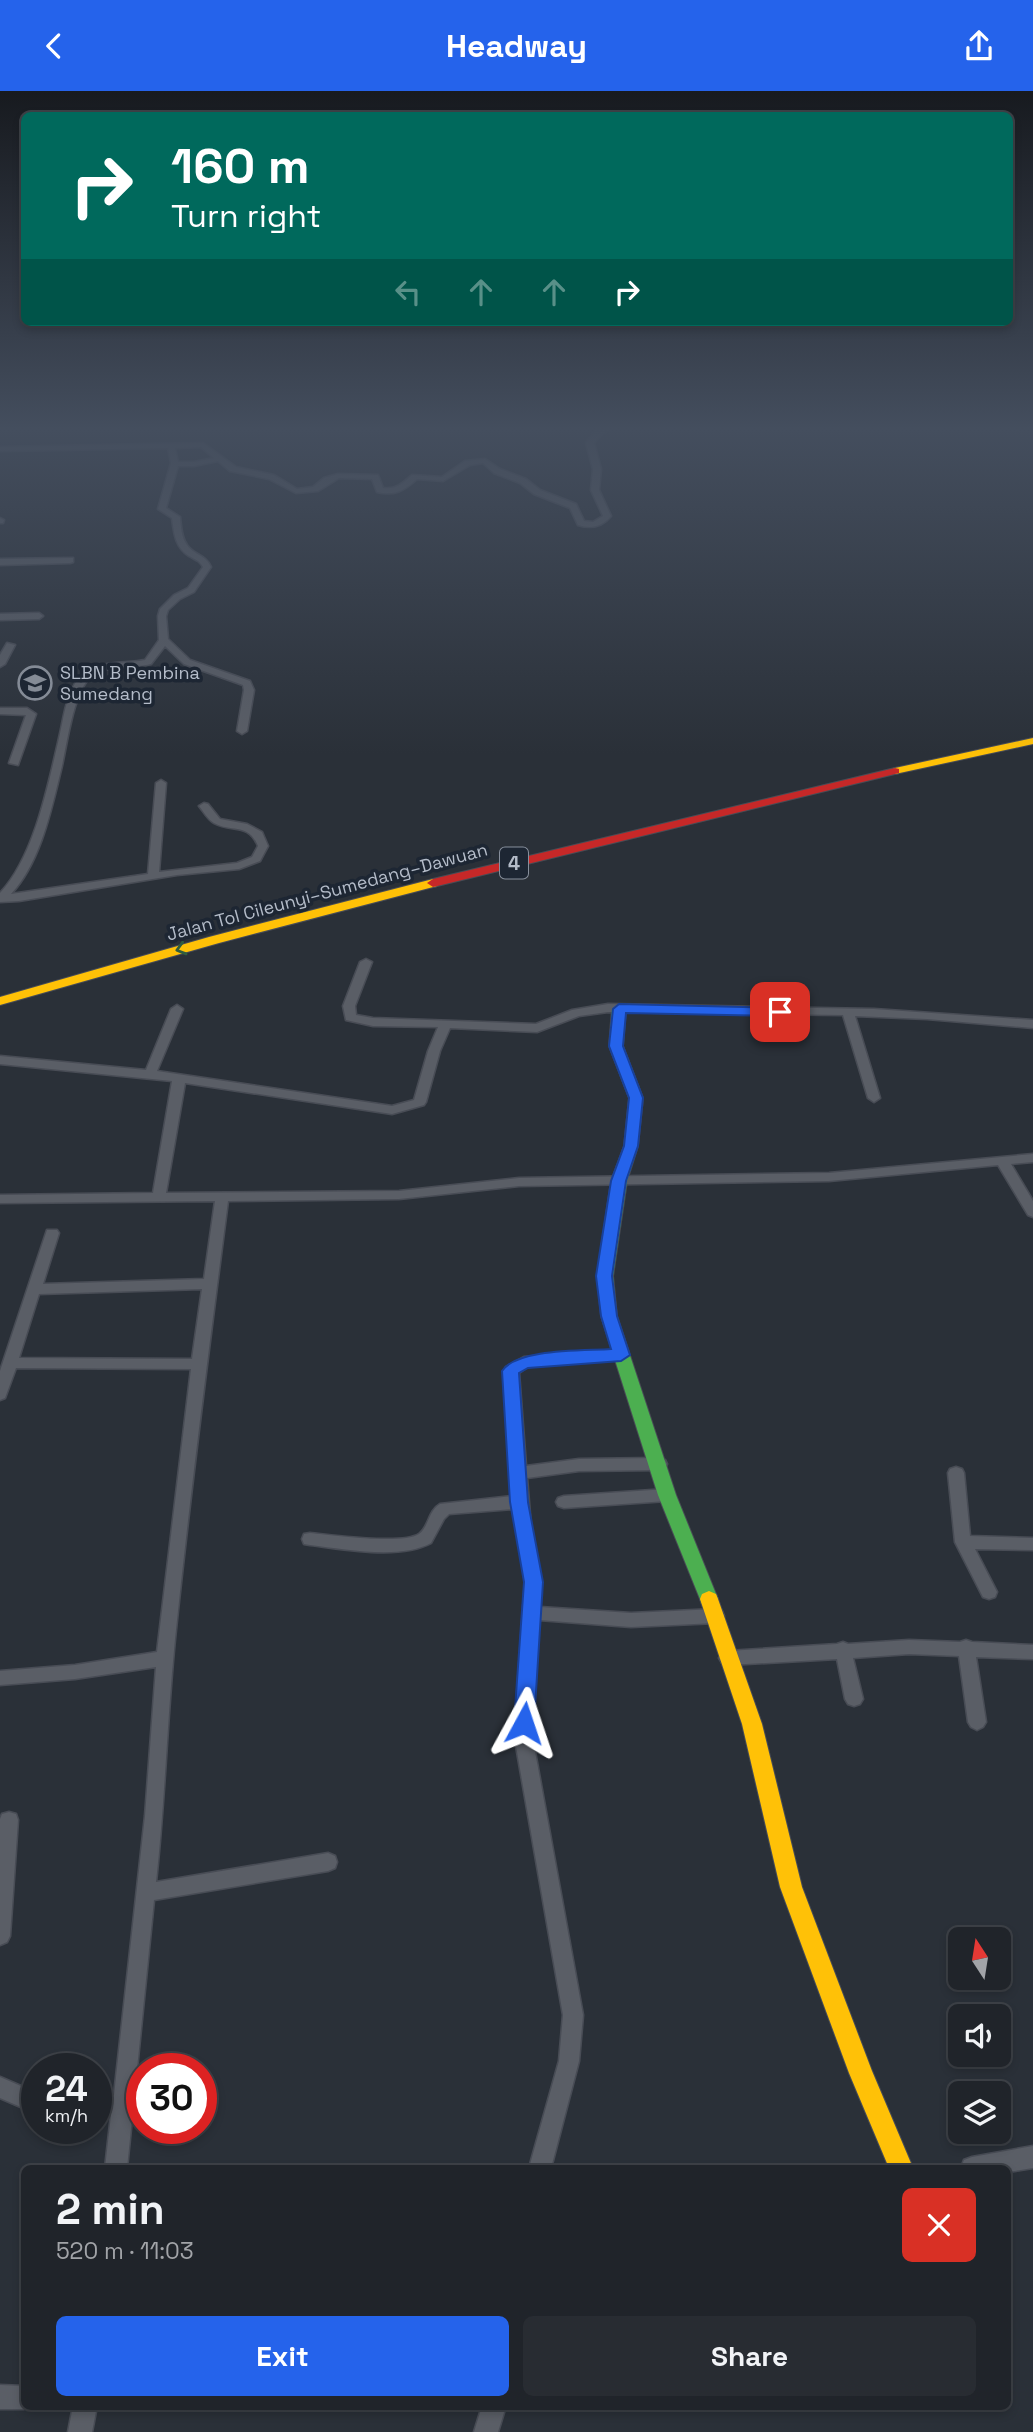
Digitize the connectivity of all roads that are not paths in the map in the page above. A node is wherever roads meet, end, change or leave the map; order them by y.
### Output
1 (177, 535) edge
2 (70, 560) dead end
3 (0, 562) edge
4 (40, 616) dead end
5 (0, 617) edge
6 (164, 640) junction
7 (10, 645) dead end
8 (0, 664) edge
9 (0, 711) edge
10 (1033, 730) edge
11 (242, 731) dead end
12 (1033, 741) edge
13 (14, 763) dead end
14 (161, 783) dead end
15 (204, 806) dead end
16 (153, 877) junction
17 (1, 898) edge
18 (366, 962) dead end
19 (0, 987) edge
20 (0, 1002) edge
21 (177, 1009) dead end
22 (619, 1009) junction
23 (848, 1012) junction
24 (444, 1024) junction
25 (1033, 1024) edge
26 (0, 1060) edge
27 (150, 1075) junction
28 (179, 1079) junction
29 (874, 1098) dead end
30 (1033, 1158) edge
31 (1002, 1161) junction
32 (619, 1181) junction
33 (159, 1197) junction
34 (222, 1198) junction
35 (0, 1199) edge
36 (1033, 1212) edge
37 (52, 1233) dead end
38 (211, 1284) junction
39 (35, 1289) junction
40 (621, 1355) junction
41 (199, 1364) junction
42 (7, 1367) edge
43 (0, 1394) edge
44 (659, 1464) junction
45 (519, 1473) junction
46 (956, 1473) dead end
47 (667, 1495) junction
48 (519, 1502) junction
49 (564, 1503) dead end
50 (310, 1539) dead end
51 (963, 1542) junction
52 (1033, 1544) edge
53 (989, 1592) dead end
54 (533, 1613) junction
55 (716, 1616) junction
56 (966, 1647) junction
57 (843, 1649) junction
58 (1033, 1652) edge
59 (164, 1658) junction
60 (728, 1658) junction
61 (0, 1678) edge
62 (854, 1699) dead end
63 (977, 1722) dead end
64 (9, 1820) dead end
65 (328, 1861) dead end
66 (146, 1893) junction
67 (0, 1936) edge
68 (0, 2087) edge
69 (21, 2097) edge
70 (112, 2105) edge
71 (123, 2105) junction
72 (1033, 2157) edge
73 (116, 2165) edge
74 (541, 2165) edge
75 (900, 2165) edge
76 (989, 2165) edge
77 (21, 2396) edge
78 (0, 2397) edge
79 (84, 2410) edge
80 (493, 2410) edge
81 (80, 2432) edge
82 (486, 2432) edge

1 - 6 street
2 - 3 street
4 - 5 street
6 - 11 street
6 - 17 street
7 - 8 street
9 - 13 street
10 - 19 main road, Jalan Tol Cileunyi–Sumedang–Dawuan / 4
12 -> 20 main road, Jalan Tol Cileunyi–Sumedang–Dawuan / 4
14 - 16 street
15 - 16 street
16 - 17 street
18 - 24 street
21 - 27 street
22 - 23 street
22 - 24 street
22 - 32 main road
23 - 25 street
23 - 29 street
24 - 28 street
26 - 27 street
27 - 28 street
28 - 33 street
30 - 31 street
31 - 32 street
31 - 36 street
32 - 34 street
32 - 40 main road
33 - 34 street
33 - 35 street
34 - 38 street
37 - 39 street
38 - 39 street
38 - 41 street
39 - 42 street
40 - 44 main road
40 - 45 street
41 - 42 street
41 - 59 street
42 - 43 street
44 - 45 street
44 - 47 main road
45 - 48 street
46 - 51 street
47 - 49 street
47 - 55 main road
48 - 50 street
48 - 54 street
51 - 52 street
51 - 53 street
54 - 55 street
54 - 74 street
55 - 60 main road
56 - 57 street
56 - 58 street
56 - 63 street
57 - 60 street
57 - 62 street
59 - 61 street
59 - 66 street
60 - 75 main road
64 - 67 street
65 - 66 street
66 - 71 street
68 - 69 street
70 - 71 street
71 - 73 street
72 - 76 street
77 - 78 street
79 - 81 street
80 - 82 street

